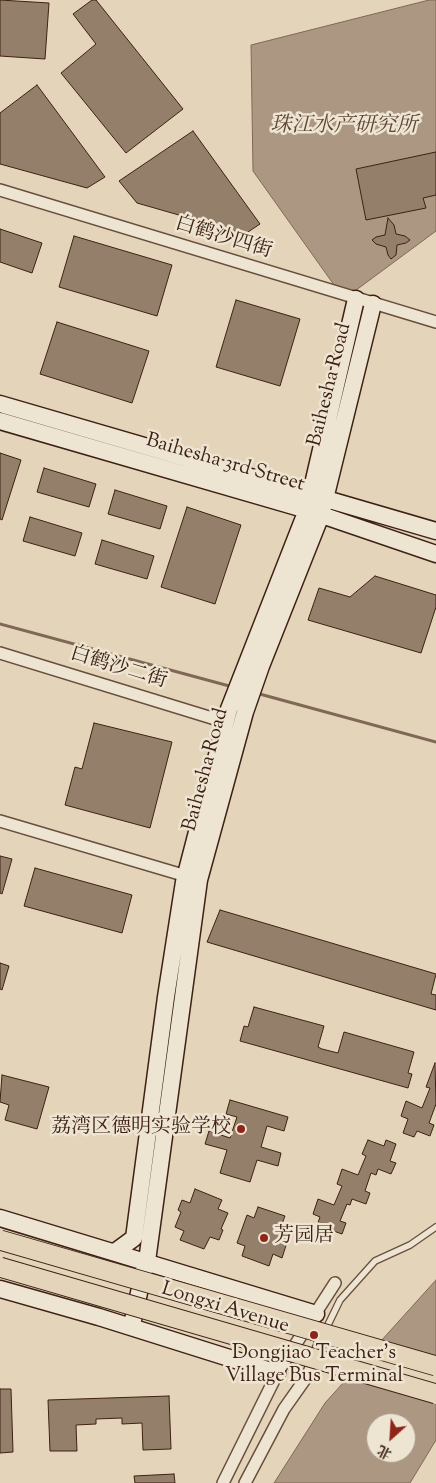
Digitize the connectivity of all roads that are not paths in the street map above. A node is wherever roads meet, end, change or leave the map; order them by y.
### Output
1 (0, 190) edge
2 (356, 299) junction
3 (373, 304) junction
4 (436, 322) edge
5 (0, 404) edge
6 (0, 421) edge
7 (316, 505) junction
8 (436, 531) edge
9 (436, 554) edge
10 (0, 653) edge
11 (233, 714) junction
12 (0, 820) edge
13 (192, 878) junction
14 (138, 1212) junction
15 (0, 1218) edge
16 (436, 1227) edge
17 (151, 1229) junction
18 (0, 1240) edge
19 (115, 1252) junction
20 (147, 1261) junction
21 (0, 1267) edge
22 (175, 1270) junction
23 (336, 1283) dead end
24 (0, 1289) edge
25 (316, 1314) junction
26 (131, 1327) junction
27 (321, 1342) joint
28 (436, 1366) edge
29 (278, 1373) junction
30 (436, 1394) edge
31 (223, 1483) edge
32 (245, 1483) edge

1 - 2 street, 白鹤沙四街
2 - 3 street, 白鹤沙四街
2 - 7 street, Baihesha Road
3 - 4 street, 白鹤沙四街
3 - 7 street, Baihesha Road
5 - 7 street, Baihesha 3rd Street
6 - 7 street, Baihesha 3rd Street
7 - 8 street, Baihesha 3rd Street
7 - 9 street, Baihesha 3rd Street
7 - 11 street, Baihesha Road
10 - 11 street, 白鹤沙二街
11 - 13 street, Baihesha Road
12 - 13 street
13 - 14 street, Baihesha Road
13 - 17 street, Baihesha Road
14 - 19 street, Baihesha Road
14 - 20 street
15 - 19 street
16 - 27 lane
17 - 20 street, Baihesha Road
17 - 22 street
18 - 28 main road, Longxi Avenue, bridge
19 - 20 street
20 - 22 street
20 - 26 street, Baihesha Road
21 - 30 main road, Longxi Avenue, bridge
22 - 25 street
23 - 25 street
24 - 26 street
25 - 29 street
26 - 29 street
27 - 32 street
29 - 31 street

